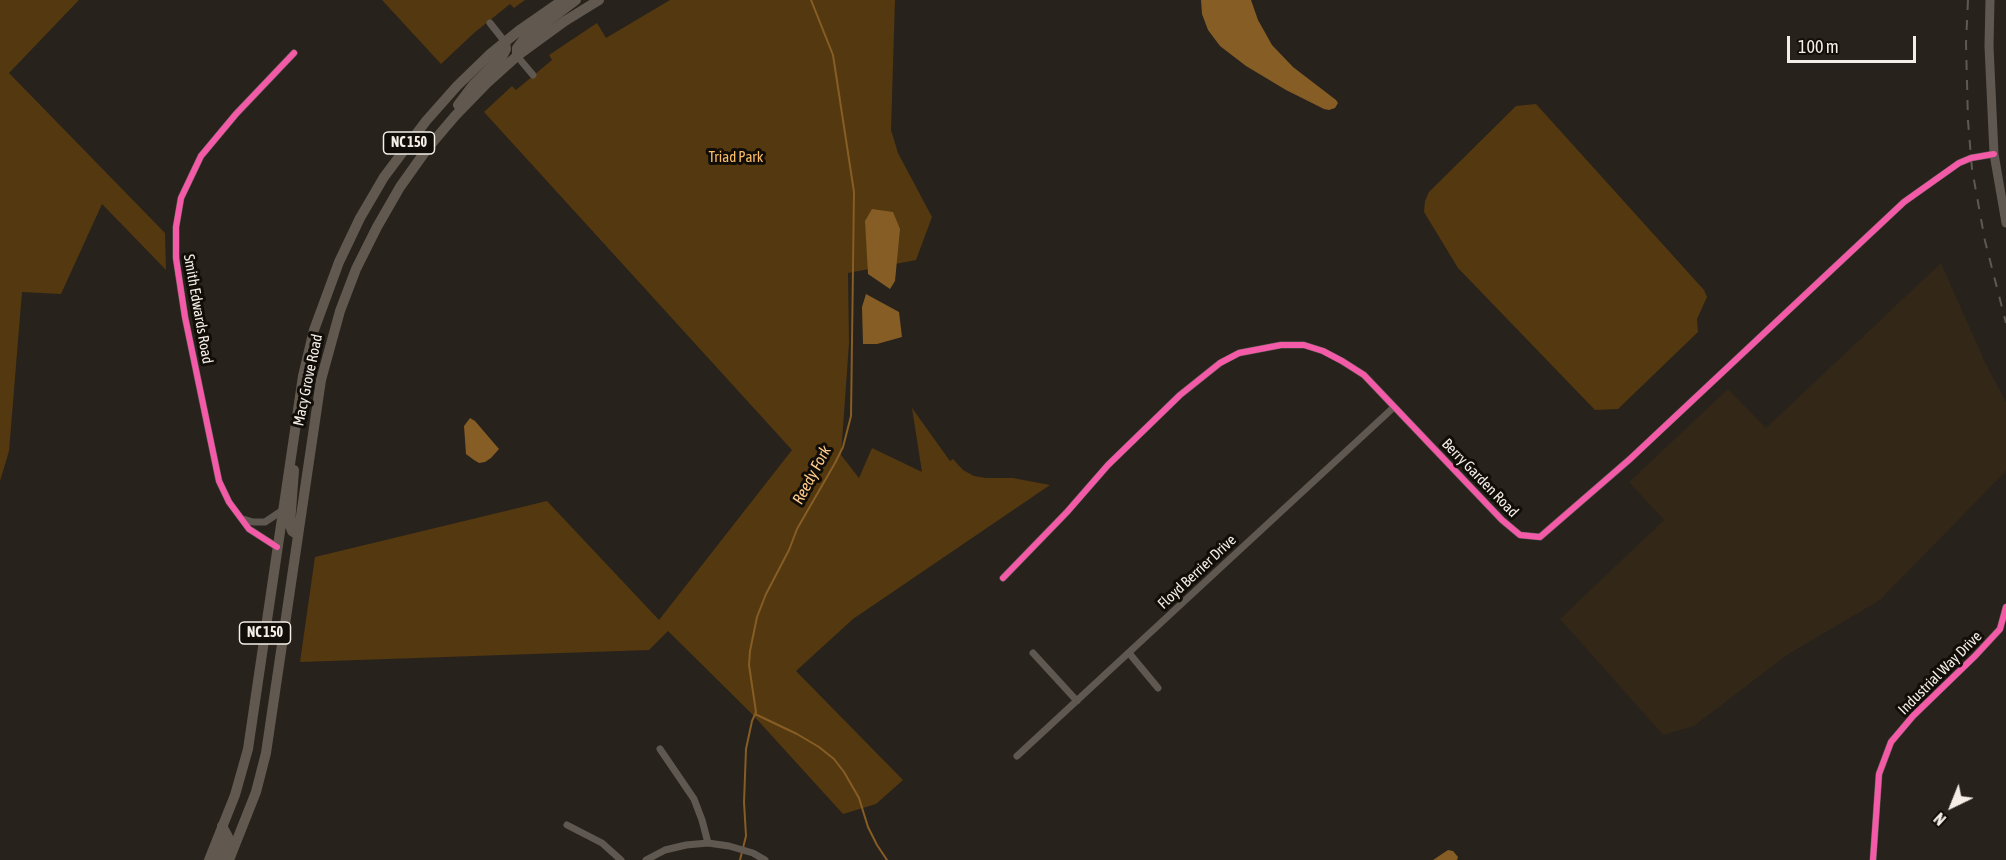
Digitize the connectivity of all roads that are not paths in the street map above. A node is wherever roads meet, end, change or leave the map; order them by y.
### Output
1 (563, 0) edge
2 (576, 0) edge
3 (599, 0) edge
4 (1990, 0) edge
5 (490, 23) dead end
6 (505, 42) junction
7 (294, 53) dead end
8 (517, 56) junction
9 (533, 75) dead end
10 (427, 149) junction
11 (1994, 154) junction
12 (2006, 219) edge
13 (298, 401) junction
14 (1394, 407) junction
15 (283, 510) junction
16 (243, 519) junction
17 (298, 535) junction
18 (277, 547) junction
19 (1003, 578) dead end
20 (2006, 607) edge
21 (2003, 631) edge
22 (1033, 653) dead end
23 (1129, 653) junction
24 (1158, 688) dead end
25 (1077, 701) junction
26 (660, 749) dead end
27 (1017, 756) dead end
28 (567, 825) dead end
29 (222, 826) junction
30 (708, 843) junction
31 (209, 860) edge
32 (219, 860) edge
33 (229, 860) edge
34 (621, 860) edge
35 (646, 860) edge
36 (765, 860) edge
37 (1873, 860) edge

1 - 6 main road, Macy Grove Road / NC 150
2 - 8 main road
3 - 8 main road, Macy Grove Road / NC 150
4 - 11 street
5 - 6 street
6 - 10 main road
6 - 13 main road, Macy Grove Road / NC 150
7 - 16 street, Smith Edwards Road
8 - 9 street
8 - 10 main road, Macy Grove Road / NC 150
10 - 17 main road, Macy Grove Road / NC 150
11 - 12 street
11 - 14 street, Berry Garden Road
13 - 15 main road, Macy Grove Road / NC 150
13 - 17 main road
14 - 19 street, Berry Garden Road
14 - 23 street, Floyd Berrier Drive
15 - 16 street
15 - 18 main road, Macy Grove Road / NC 150
16 - 18 street, Smith Edwards Road
17 - 33 main road, Macy Grove Road / NC 150
18 - 29 main road, Macy Grove Road / NC 150
20 - 21 street, Industrial Way Drive
21 - 37 street, Industrial Way Drive
22 - 25 street
23 - 24 street
23 - 25 street, Floyd Berrier Drive
25 - 27 street, Floyd Berrier Drive
26 - 30 street
28 - 34 street
29 - 31 main road, Macy Grove Road / NC 150
29 - 32 main road
30 - 35 street
30 - 36 street

